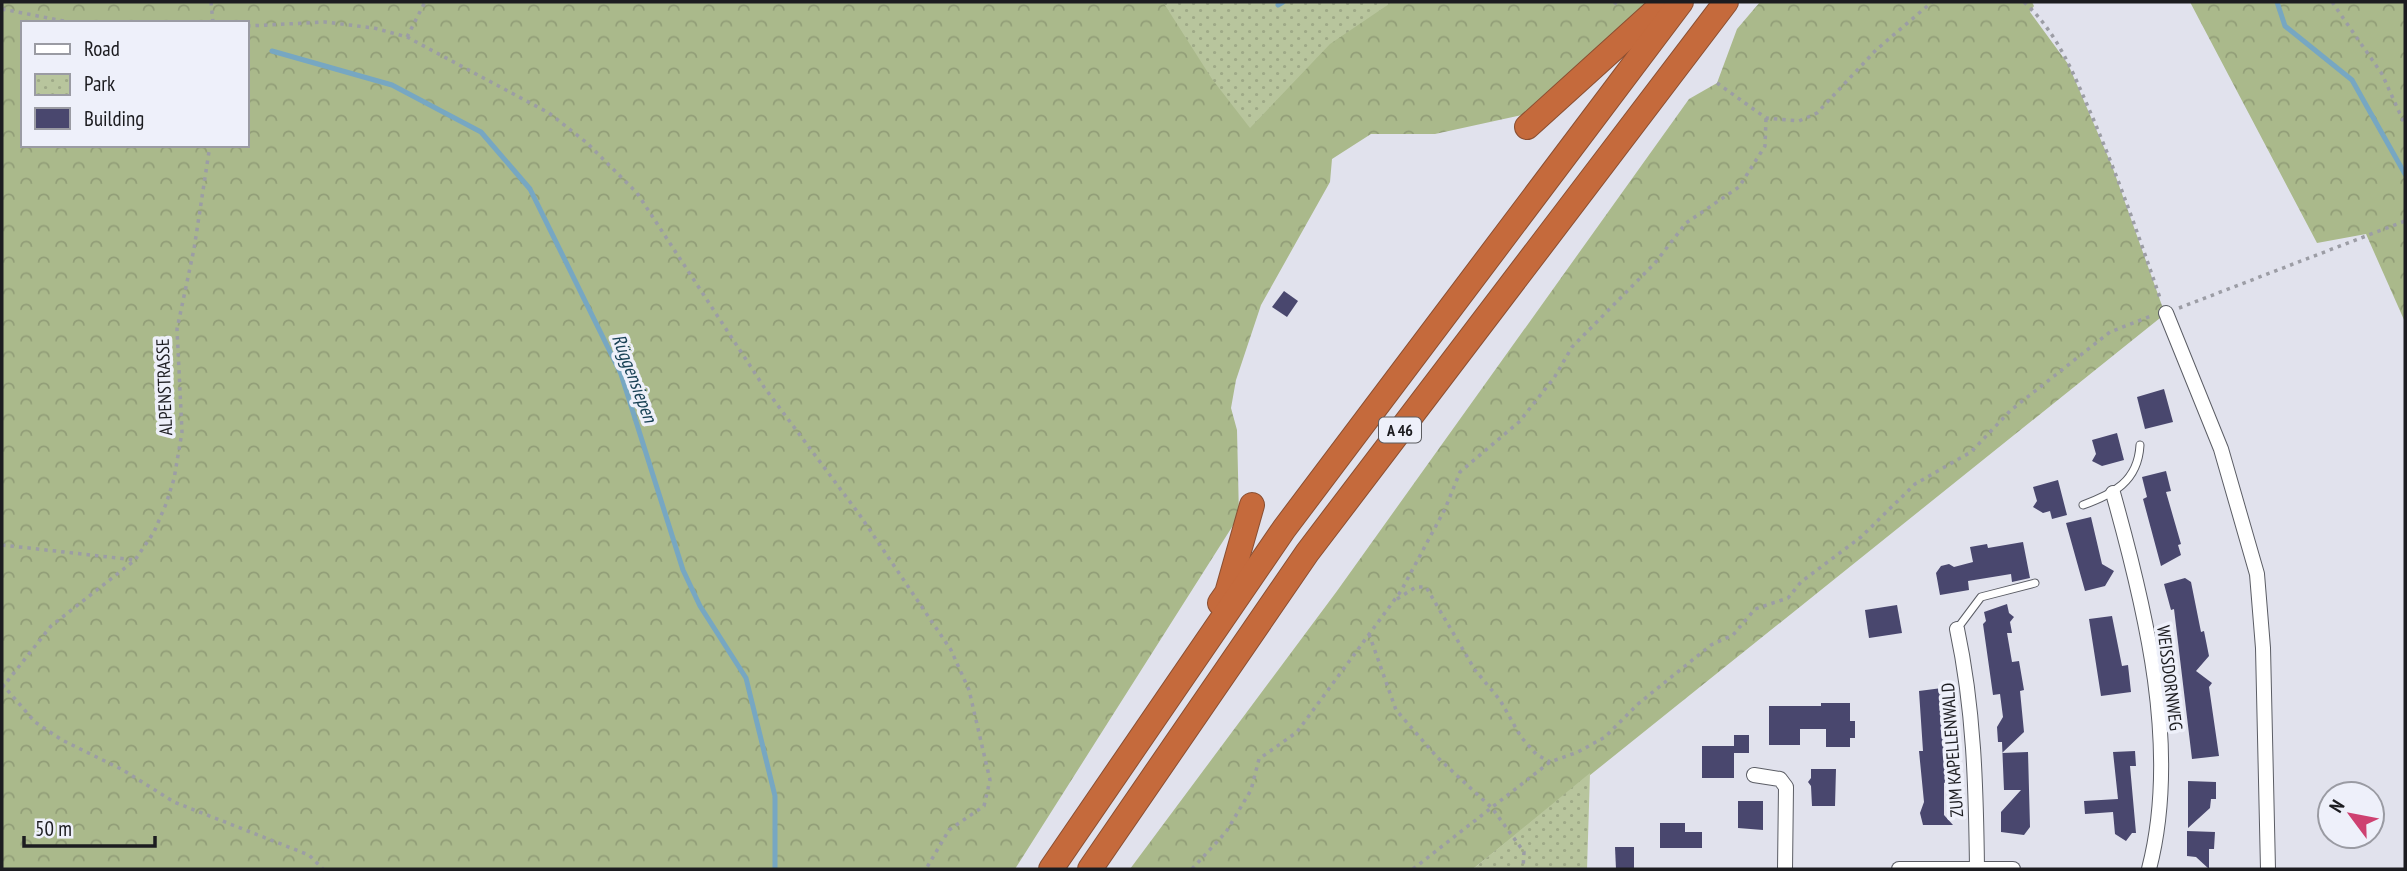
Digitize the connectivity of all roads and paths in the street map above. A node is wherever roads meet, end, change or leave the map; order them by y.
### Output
1 (211, 2) edge
2 (425, 2) edge
3 (1665, 2) edge
4 (1681, 2) edge
5 (1726, 2) edge
6 (1932, 2) edge
7 (2024, 2) edge
8 (2332, 2) edge
9 (2, 9) edge
10 (64, 21) edge
11 (213, 21) edge
12 (248, 26) edge
13 (407, 37) junction
14 (1717, 83) dead end
15 (1766, 118) junction
16 (2405, 125) edge
17 (1527, 127) dead end
18 (210, 147) edge
19 (2405, 220) edge
20 (2166, 313) junction
21 (2140, 445) dead end
22 (2113, 494) junction
23 (1252, 505) dead end
24 (2083, 505) dead end
25 (2, 545) edge
26 (135, 560) junction
27 (2035, 583) dead end
28 (1393, 602) junction
29 (1957, 629) joint
30 (1368, 634) junction
31 (2, 686) edge
32 (1137, 744) junction
33 (1550, 762) junction
34 (1754, 775) dead end
35 (1492, 808) junction
36 (1977, 868) edge
37 (323, 869) edge
38 (926, 869) edge
39 (1051, 869) edge
40 (1090, 869) edge
41 (1192, 869) edge
42 (1413, 869) edge
43 (1523, 869) edge
44 (1785, 869) edge
45 (1899, 869) edge
46 (2013, 869) edge
47 (2150, 869) edge
48 (2268, 869) edge

1 - 11 path
2 - 13 path
3 - 17 highway
4 - 32 highway, A 46
5 - 40 highway, A 46
6 - 15 path
7 - 20 path
8 - 16 path
9 - 10 path
12 - 13 path
13 - 38 path
14 - 15 path
15 - 28 path
18 - 26 path, ALPENSTRASSE
19 - 20 path
20 - 33 path
20 - 48 street
21 - 22 lane
22 - 24 lane
22 - 47 street, WEISSDORNWEG
23 - 32 highway
25 - 26 path
26 - 31 path, ALPENSTRASSE
27 - 29 lane
28 - 30 path
28 - 33 path
29 - 36 street, ZUM KAPELLENWALD
30 - 35 path
30 - 41 path
31 - 37 path
32 - 39 highway, A 46
33 - 35 path
34 - 44 street
35 - 42 path
35 - 43 path
36 - 45 street
36 - 46 street

